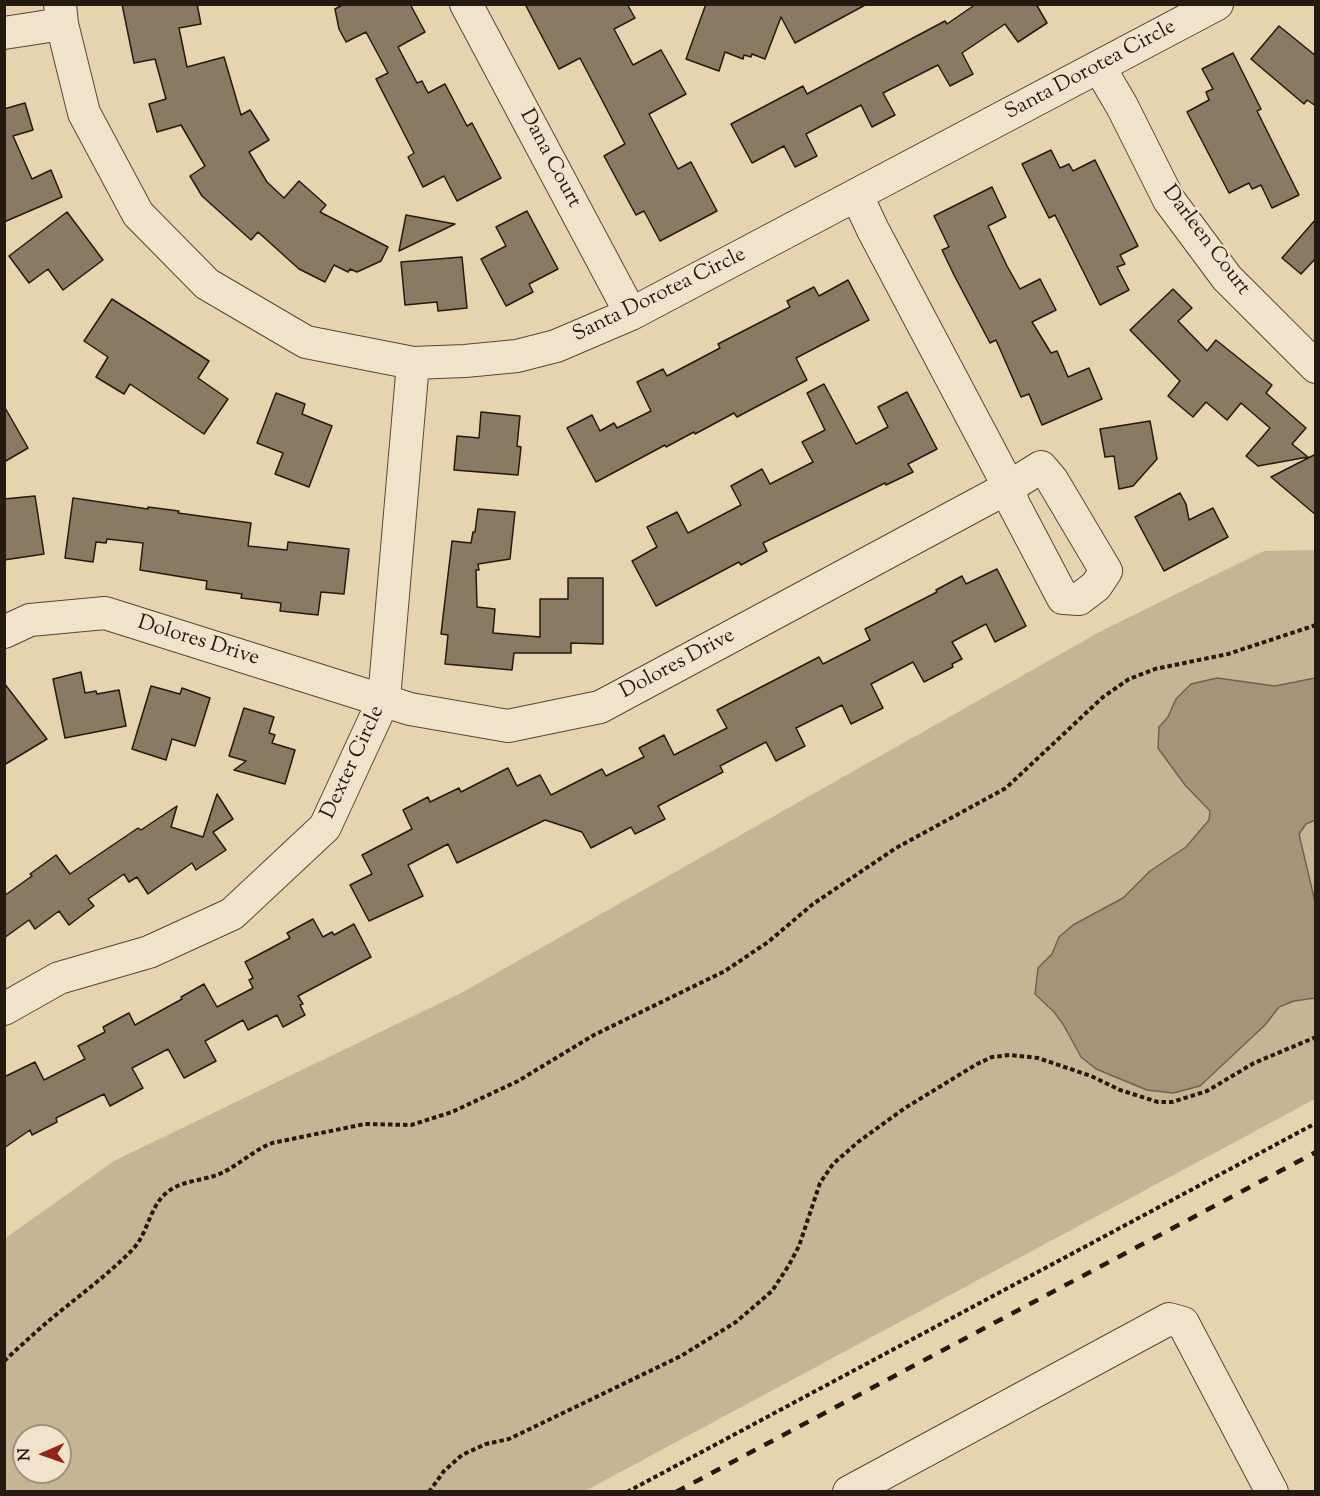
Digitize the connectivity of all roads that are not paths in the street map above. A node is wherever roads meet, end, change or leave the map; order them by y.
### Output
1 (466, 4) edge
2 (1217, 4) edge
3 (61, 14) edge
4 (4, 33) edge
5 (1099, 67) junction
6 (857, 196) junction
7 (631, 314) junction
8 (413, 363) junction
9 (1316, 366) edge
10 (4, 632) edge
11 (384, 699) junction
12 (4, 1009) edge
13 (849, 1491) edge
14 (1272, 1491) edge

1 - 7 street, Dana Court
2 - 5 street, Santa Dorotea Circle
3 - 4 street
3 - 8 street, Santa Dorotea Circle
5 - 6 street, Santa Dorotea Circle
5 - 9 street, Darleen Court
6 - 7 street, Santa Dorotea Circle
6 - 11 street, Dolores Drive
7 - 8 street, Santa Dorotea Circle
8 - 11 street, Dexter Circle
10 - 11 street, Dolores Drive
11 - 12 street, Dexter Circle
13 - 14 street

